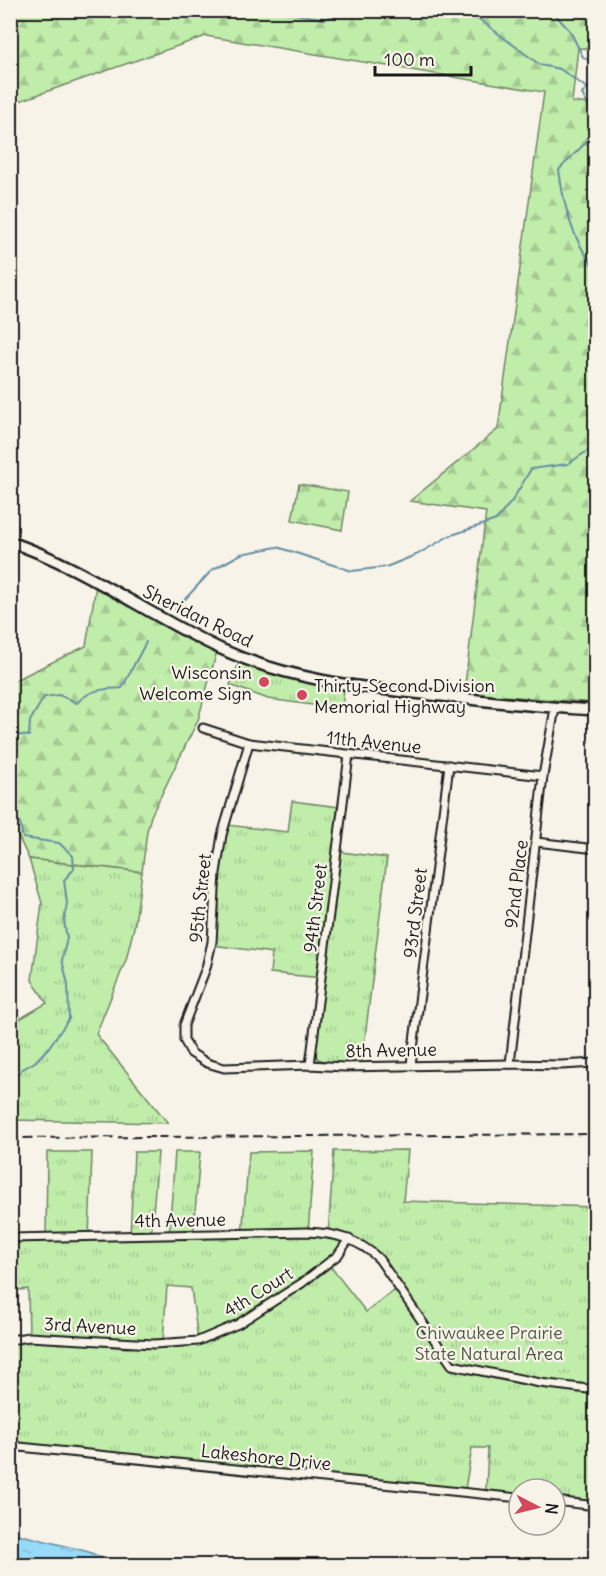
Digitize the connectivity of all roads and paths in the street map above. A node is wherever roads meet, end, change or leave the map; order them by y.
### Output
1 (10, 542) edge
2 (555, 708) junction
3 (596, 710) edge
4 (203, 728) dead end
5 (249, 743) junction
6 (349, 755) junction
7 (449, 765) junction
8 (543, 776) junction
9 (537, 842) junction
10 (596, 849) edge
11 (191, 1053) joint
12 (596, 1063) edge
13 (510, 1064) junction
14 (310, 1065) junction
15 (411, 1065) junction
16 (10, 1238) edge
17 (349, 1239) junction
18 (10, 1340) edge
19 (168, 1344) joint
20 (596, 1390) edge
21 (10, 1446) edge
22 (507, 1497) edge
23 (567, 1503) edge
24 (596, 1506) edge

1 - 2 main road, Sheridan Road
2 - 3 main road, Sheridan Road
2 - 8 street, 92nd Place
4 - 5 street, 11th Avenue
5 - 6 street, 11th Avenue
5 - 11 street, 95th Street
6 - 7 street, 11th Avenue
6 - 14 street, 94th Street
7 - 8 street, 11th Avenue
7 - 15 street, 93rd Street
8 - 9 street, 92nd Place
9 - 10 street
9 - 13 street, 92nd Place
11 - 14 street, 8th Avenue
12 - 13 street, 8th Avenue
13 - 15 street, 8th Avenue
14 - 15 street, 8th Avenue
16 - 17 street, 4th Avenue
17 - 19 street, 4th Court
17 - 20 street
18 - 19 street, 3rd Avenue
21 - 22 street, Lakeshore Drive
23 - 24 street

